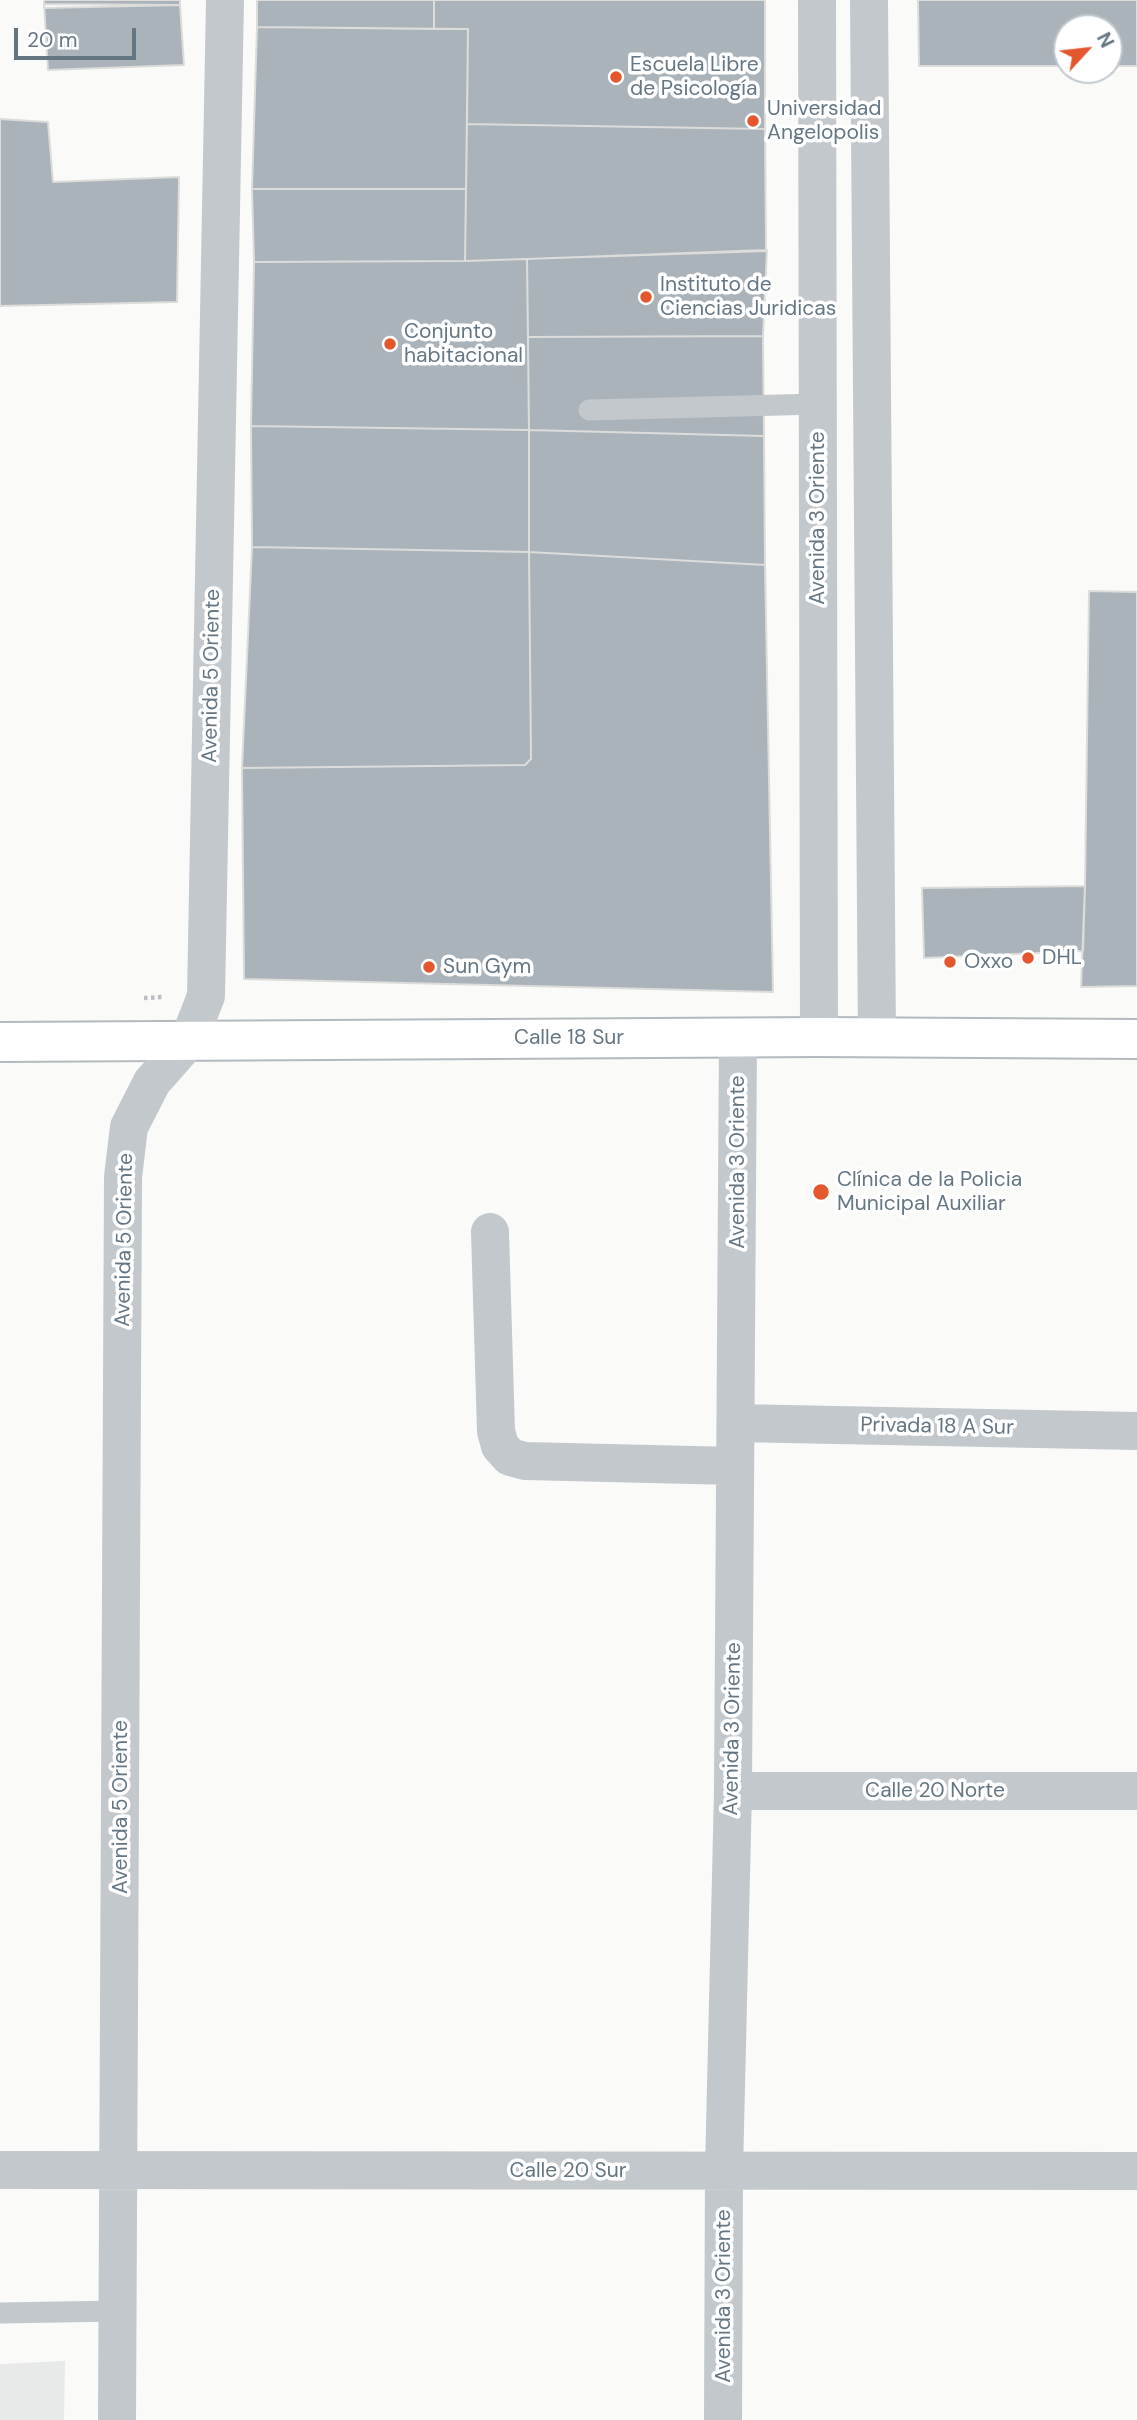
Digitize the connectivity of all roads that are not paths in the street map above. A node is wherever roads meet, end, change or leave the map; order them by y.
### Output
1 (225, 0) edge
2 (817, 0) edge
3 (869, 0) edge
4 (818, 404) junction
5 (589, 410) dead end
6 (818, 528) junction
7 (873, 530) junction
8 (819, 1037) junction
9 (877, 1037) junction
10 (738, 1038) junction
11 (1137, 1039) edge
12 (190, 1040) junction
13 (0, 1042) edge
14 (490, 1232) dead end
15 (736, 1423) junction
16 (1137, 1432) edge
17 (736, 1466) junction
18 (733, 1791) junction
19 (1137, 1791) edge
20 (0, 2170) edge
21 (120, 2171) junction
22 (724, 2171) junction
23 (1137, 2171) edge
24 (118, 2311) junction
25 (0, 2314) edge
26 (117, 2420) edge
27 (723, 2420) edge

1 - 12 street, Avenida 5 Oriente
2 - 4 street, Avenida 3 Oriente
3 - 7 street
4 - 5 lane
4 - 6 street, Avenida 3 Oriente
6 - 7 street
6 - 8 street, Avenida 3 Oriente
7 - 9 street
8 - 9 street, Calle 18 Sur
8 - 10 street, Calle 18 Sur
9 - 11 street, Calle 18 Sur
10 - 12 street, Calle 18 Sur
10 - 15 street, Avenida 3 Oriente
12 - 13 street, Calle 18 Sur
12 - 21 street, Avenida 5 Oriente
14 - 17 street
15 - 16 street, Privada 18 A Sur
15 - 17 street, Avenida 3 Oriente
17 - 18 street, Avenida 3 Oriente
18 - 19 street, Calle 20 Norte
18 - 22 street, Avenida 3 Oriente
20 - 21 street, Calle 20 Sur
21 - 22 street, Calle 20 Sur
21 - 24 street, Avenida 5 Oriente
22 - 23 street, Calle 20 Sur
22 - 27 street, Avenida 3 Oriente
24 - 25 lane
24 - 26 street, Avenida 5 Oriente

